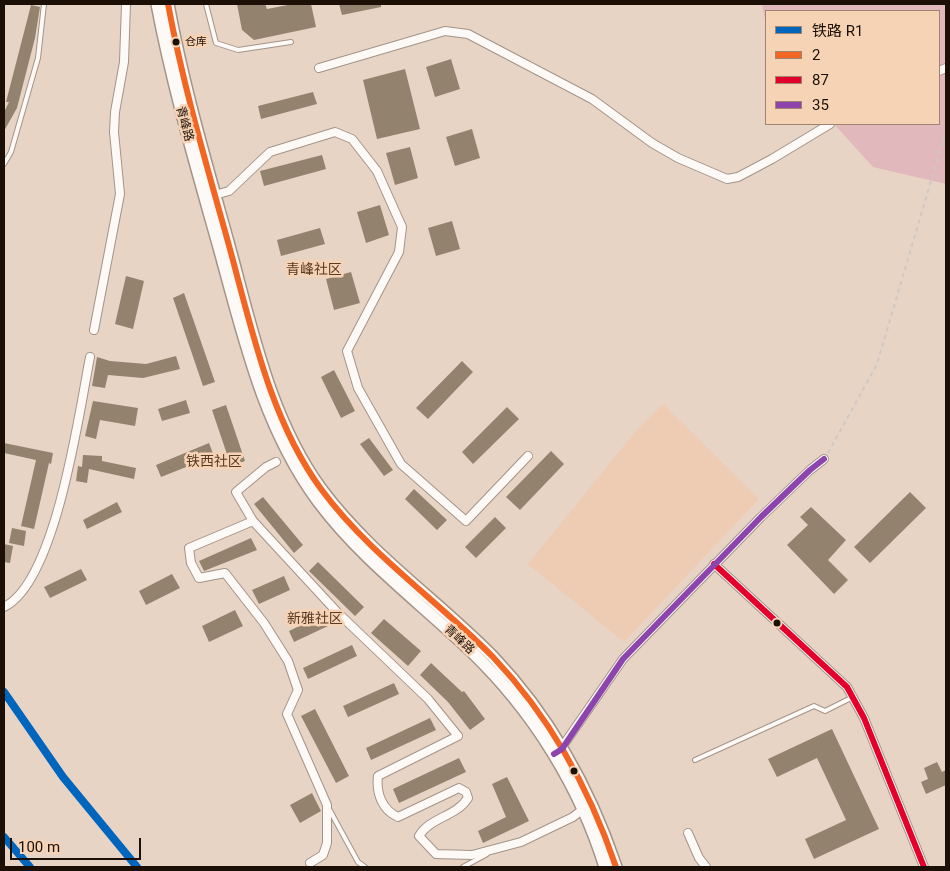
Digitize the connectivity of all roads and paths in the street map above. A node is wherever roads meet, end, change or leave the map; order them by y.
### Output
1 (44, 4) edge
2 (126, 4) edge
3 (157, 4) edge
4 (168, 4) edge
5 (206, 4) edge
6 (291, 42) dead end
7 (319, 68) dead end
8 (828, 125) edge
9 (946, 130) edge
10 (4, 164) edge
11 (210, 196) junction
12 (94, 330) dead end
13 (90, 357) dead end
14 (528, 456) dead end
15 (824, 459) joint
16 (276, 462) dead end
17 (253, 521) junction
18 (714, 564) junction
19 (4, 607) edge
20 (853, 697) junction
21 (558, 751) junction
22 (695, 760) dead end
23 (327, 806) junction
24 (583, 809) junction
25 (688, 833) dead end
26 (494, 850) junction
27 (310, 863) dead end
28 (365, 867) edge
29 (463, 867) edge
30 (605, 867) edge
31 (616, 867) edge
32 (706, 867) edge
33 (924, 867) edge

1 - 10 lane
2 - 12 street
3 - 11 main road, 青峰路
4 - 11 main road, 青峰路
5 - 6 lane
7 - 8 street
9 - 15 path
11 - 14 street
11 - 21 main road, 青峰路
13 - 19 street
15 - 18 street
16 - 17 street
17 - 23 street
17 - 26 street
18 - 20 street
18 - 21 street
20 - 22 lane
20 - 33 street
21 - 24 main road, 青峰路
21 - 31 main road, 青峰路
23 - 27 street
23 - 28 lane
24 - 26 street
24 - 30 main road, 青峰路
25 - 32 street
26 - 29 lane

